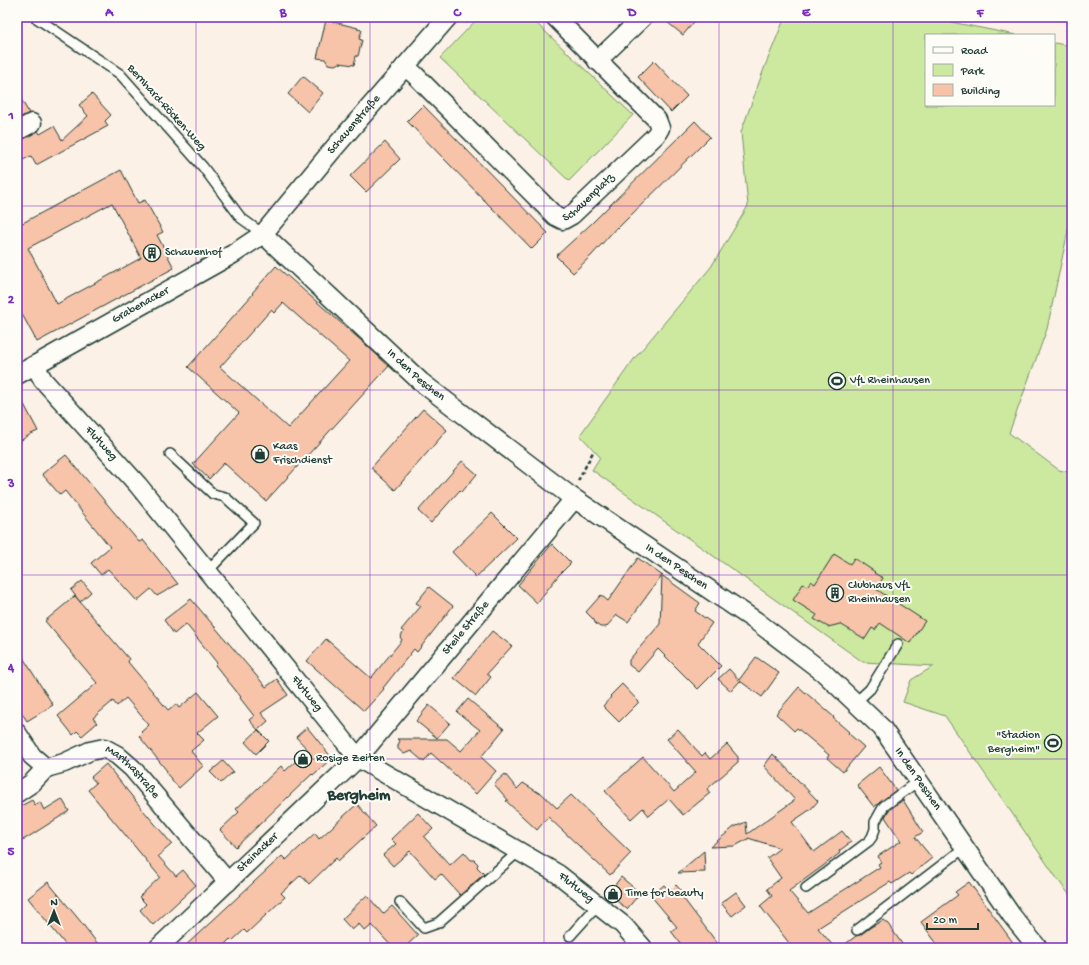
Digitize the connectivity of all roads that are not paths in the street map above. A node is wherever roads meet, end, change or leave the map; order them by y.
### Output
1 (34, 17) edge
2 (448, 17) edge
3 (555, 17) edge
4 (643, 17) edge
5 (597, 61) junction
6 (405, 66) junction
7 (263, 234) junction
8 (34, 365) junction
9 (17, 375) edge
10 (170, 454) dead end
11 (572, 497) junction
12 (207, 572) junction
13 (898, 644) dead end
14 (855, 703) junction
15 (17, 733) edge
16 (358, 758) junction
17 (46, 768) junction
18 (918, 781) junction
19 (17, 793) edge
20 (964, 848) junction
21 (518, 852) junction
22 (228, 882) junction
23 (806, 888) dead end
24 (400, 902) dead end
25 (598, 905) junction
26 (857, 930) dead end
27 (570, 936) dead end
28 (158, 948) edge
29 (644, 948) edge
30 (1038, 948) edge

1 - 7 lane, Bernhard-Röcken-Weg
2 - 6 street, Schauenstraße
3 - 5 street, Schauenplatz
4 - 5 street
5 - 6 street, Schauenplatz
6 - 7 street, Schauenstraße
7 - 8 street, Grabenacker
7 - 11 street, In den Peschen
8 - 9 street, Grabenacker
8 - 12 street, Flutweg
10 - 12 lane
11 - 14 street, In den Peschen
11 - 16 street, Steile Straße
12 - 16 street, Flutweg
13 - 14 lane
14 - 18 street, In den Peschen
15 - 17 street
16 - 21 street, Flutweg
16 - 22 street, Steinacker
17 - 19 street
17 - 22 street, Marthastraße
18 - 20 street, In den Peschen
18 - 23 lane
20 - 26 lane
20 - 30 street, In den Peschen
21 - 24 lane
21 - 25 street, Flutweg
22 - 28 street, Steinacker
25 - 27 lane
25 - 29 street, Flutweg

